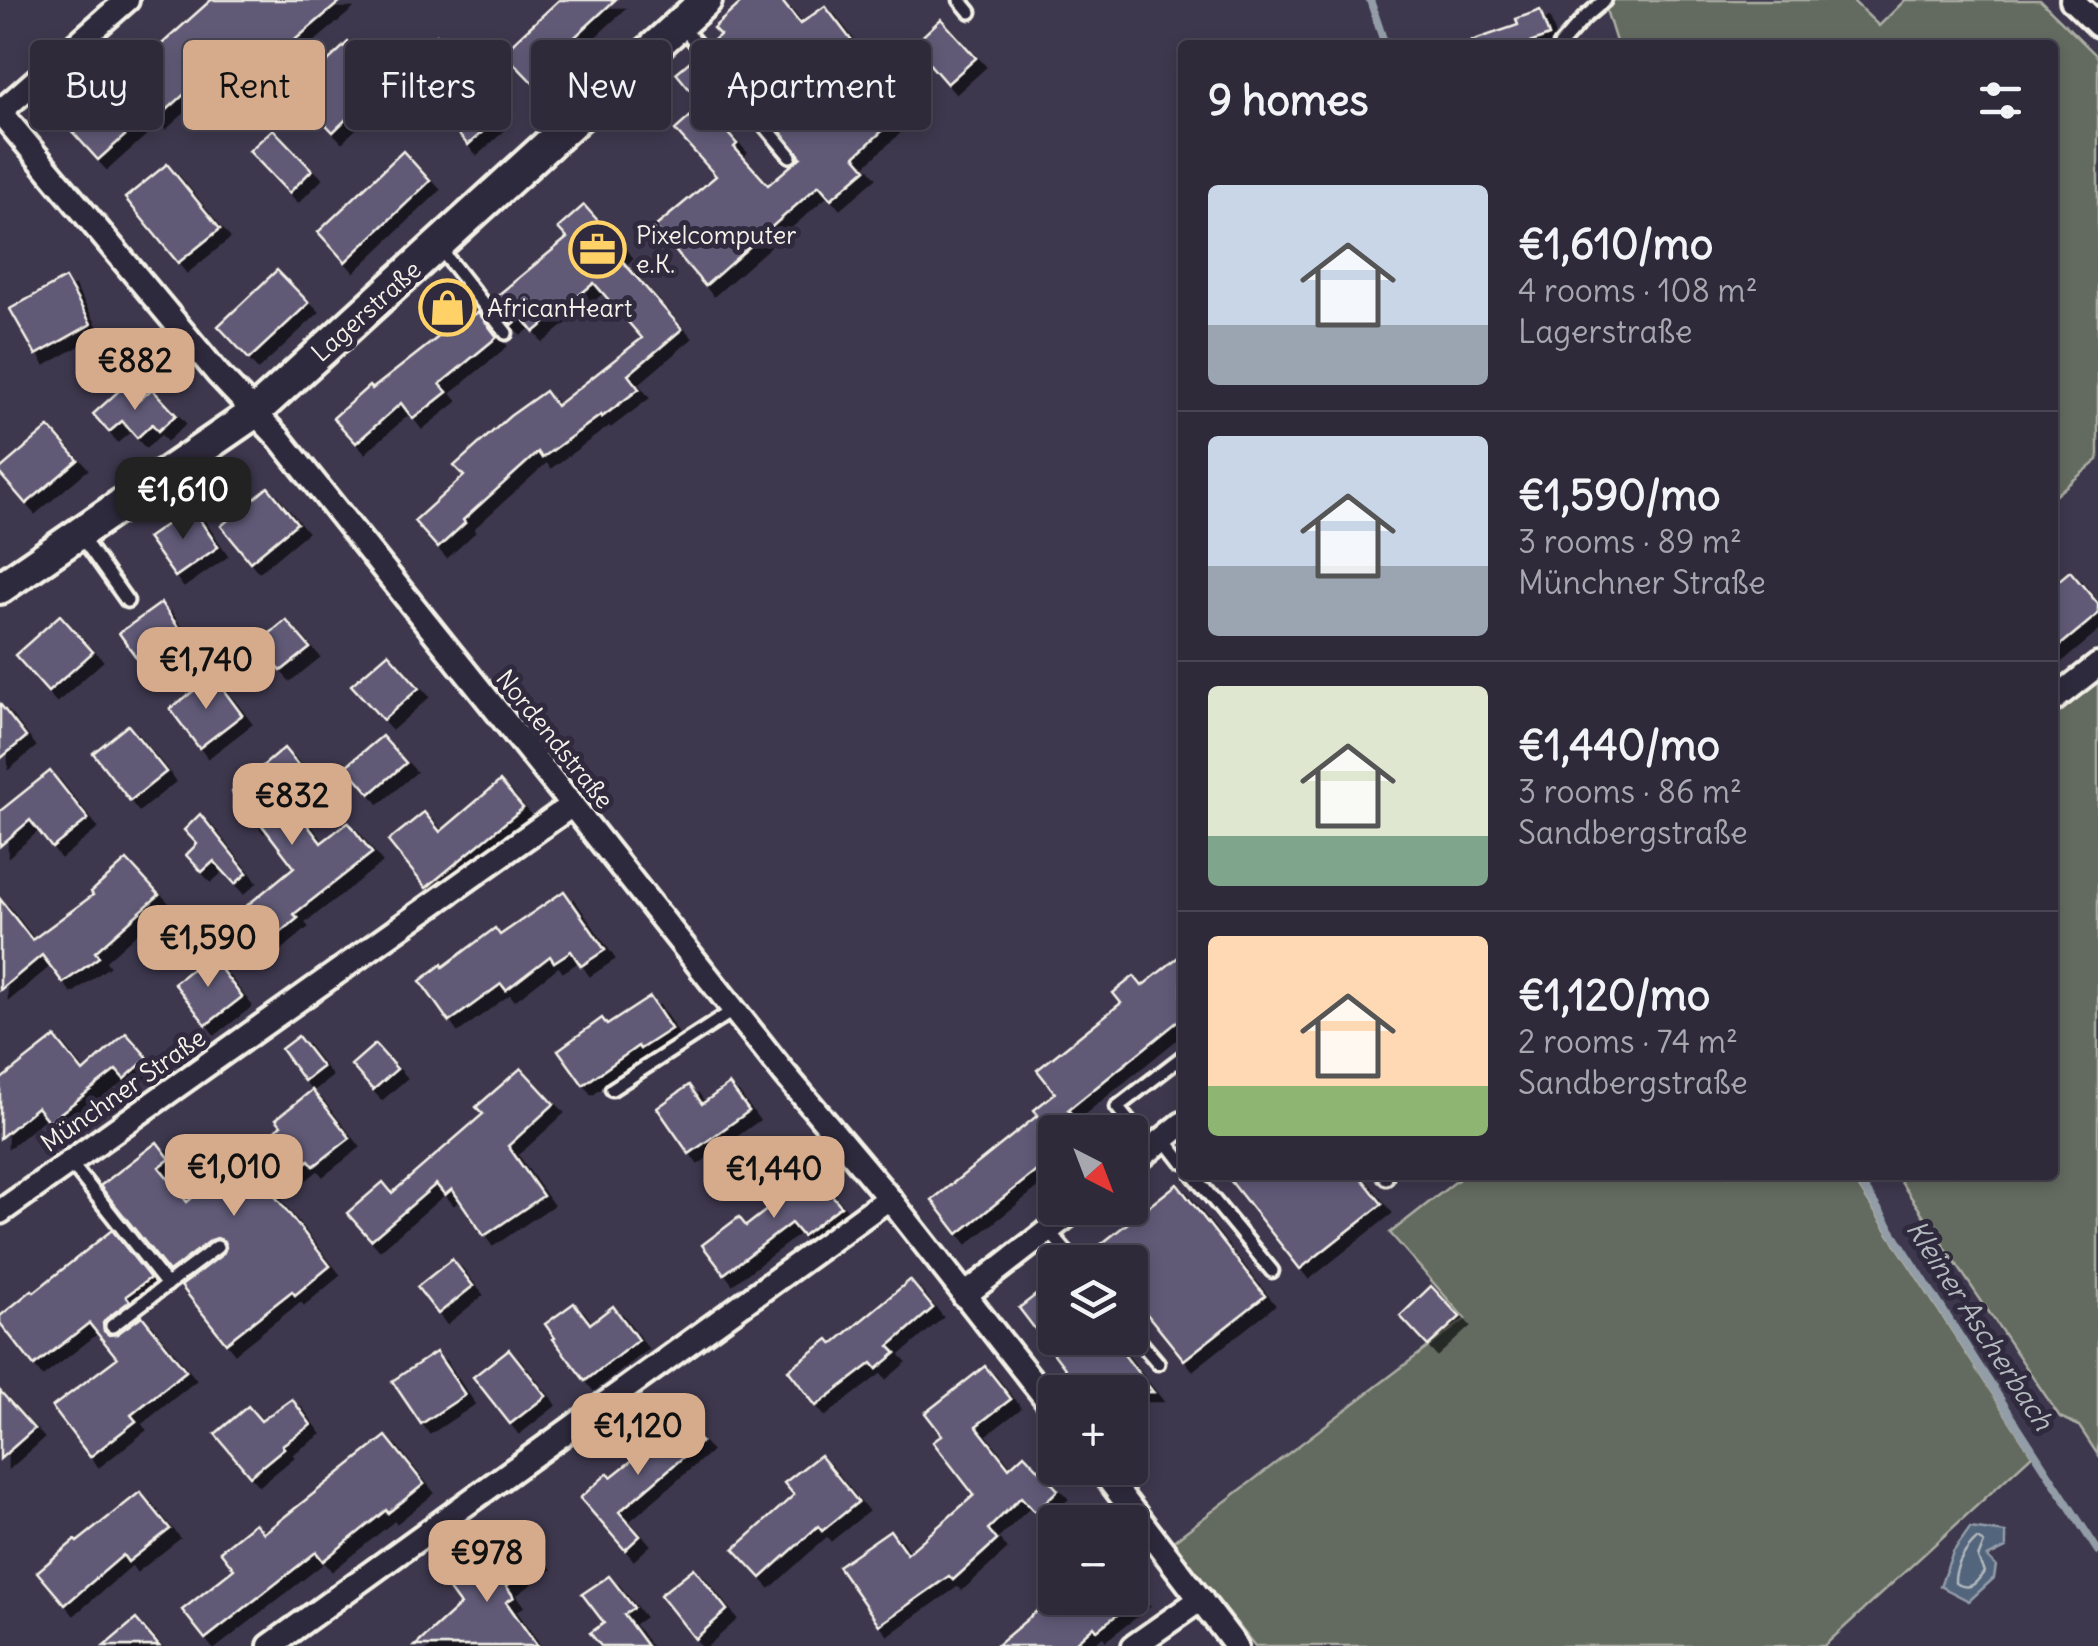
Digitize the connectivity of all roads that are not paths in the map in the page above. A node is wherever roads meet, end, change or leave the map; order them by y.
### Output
1 (127, 0) edge
2 (706, 0) edge
3 (960, 0) edge
4 (1604, 0) edge
5 (2072, 0) edge
6 (970, 12) dead end
7 (680, 24) junction
8 (2098, 25) edge
9 (1564, 40) edge
10 (0, 112) edge
11 (790, 156) dead end
12 (438, 246) junction
13 (506, 332) dead end
14 (254, 413) junction
15 (78, 534) junction
16 (0, 588) edge
17 (126, 601) dead end
18 (2098, 664) edge
19 (2058, 696) edge
20 (572, 804) junction
21 (734, 1010) junction
22 (1178, 1059) edge
23 (612, 1090) dead end
24 (1166, 1137) edge
25 (69, 1162) junction
26 (1198, 1180) edge
27 (889, 1198) junction
28 (0, 1212) edge
29 (1055, 1225) edge
30 (1048, 1230) junction
31 (1061, 1245) edge
32 (217, 1246) dead end
33 (1272, 1271) dead end
34 (167, 1285) junction
35 (964, 1296) junction
36 (112, 1326) dead end
37 (1148, 1351) edge
38 (1158, 1363) dead end
39 (1038, 1389) edge
40 (1113, 1485) edge
41 (1201, 1599) junction
42 (270, 1646) edge
43 (1134, 1646) edge
44 (1236, 1646) edge

1 - 10 street
2 - 7 street, Lagerstraße
3 - 6 lane
4 - 9 lane
5 - 8 street
7 - 11 lane
7 - 12 street, Lagerstraße
10 - 14 street, Nordendstraße
12 - 13 lane
12 - 14 street, Lagerstraße
14 - 15 street, Lagerstraße
14 - 20 street, Nordendstraße
15 - 16 street, Lagerstraße
15 - 17 lane
18 - 19 street
20 - 21 street, Nordendstraße
20 - 25 street, Münchner Straße
21 - 23 lane
21 - 27 street, Nordendstraße
22 - 24 lane
25 - 28 street, Münchner Straße
25 - 34 lane
26 - 33 lane
27 - 35 street, Nordendstraße
27 - 42 street
29 - 30 street
30 - 31 lane
30 - 35 street
32 - 34 lane
34 - 36 lane
35 - 39 street, Nordendstraße
37 - 38 lane
40 - 41 street
41 - 43 street
41 - 44 street

